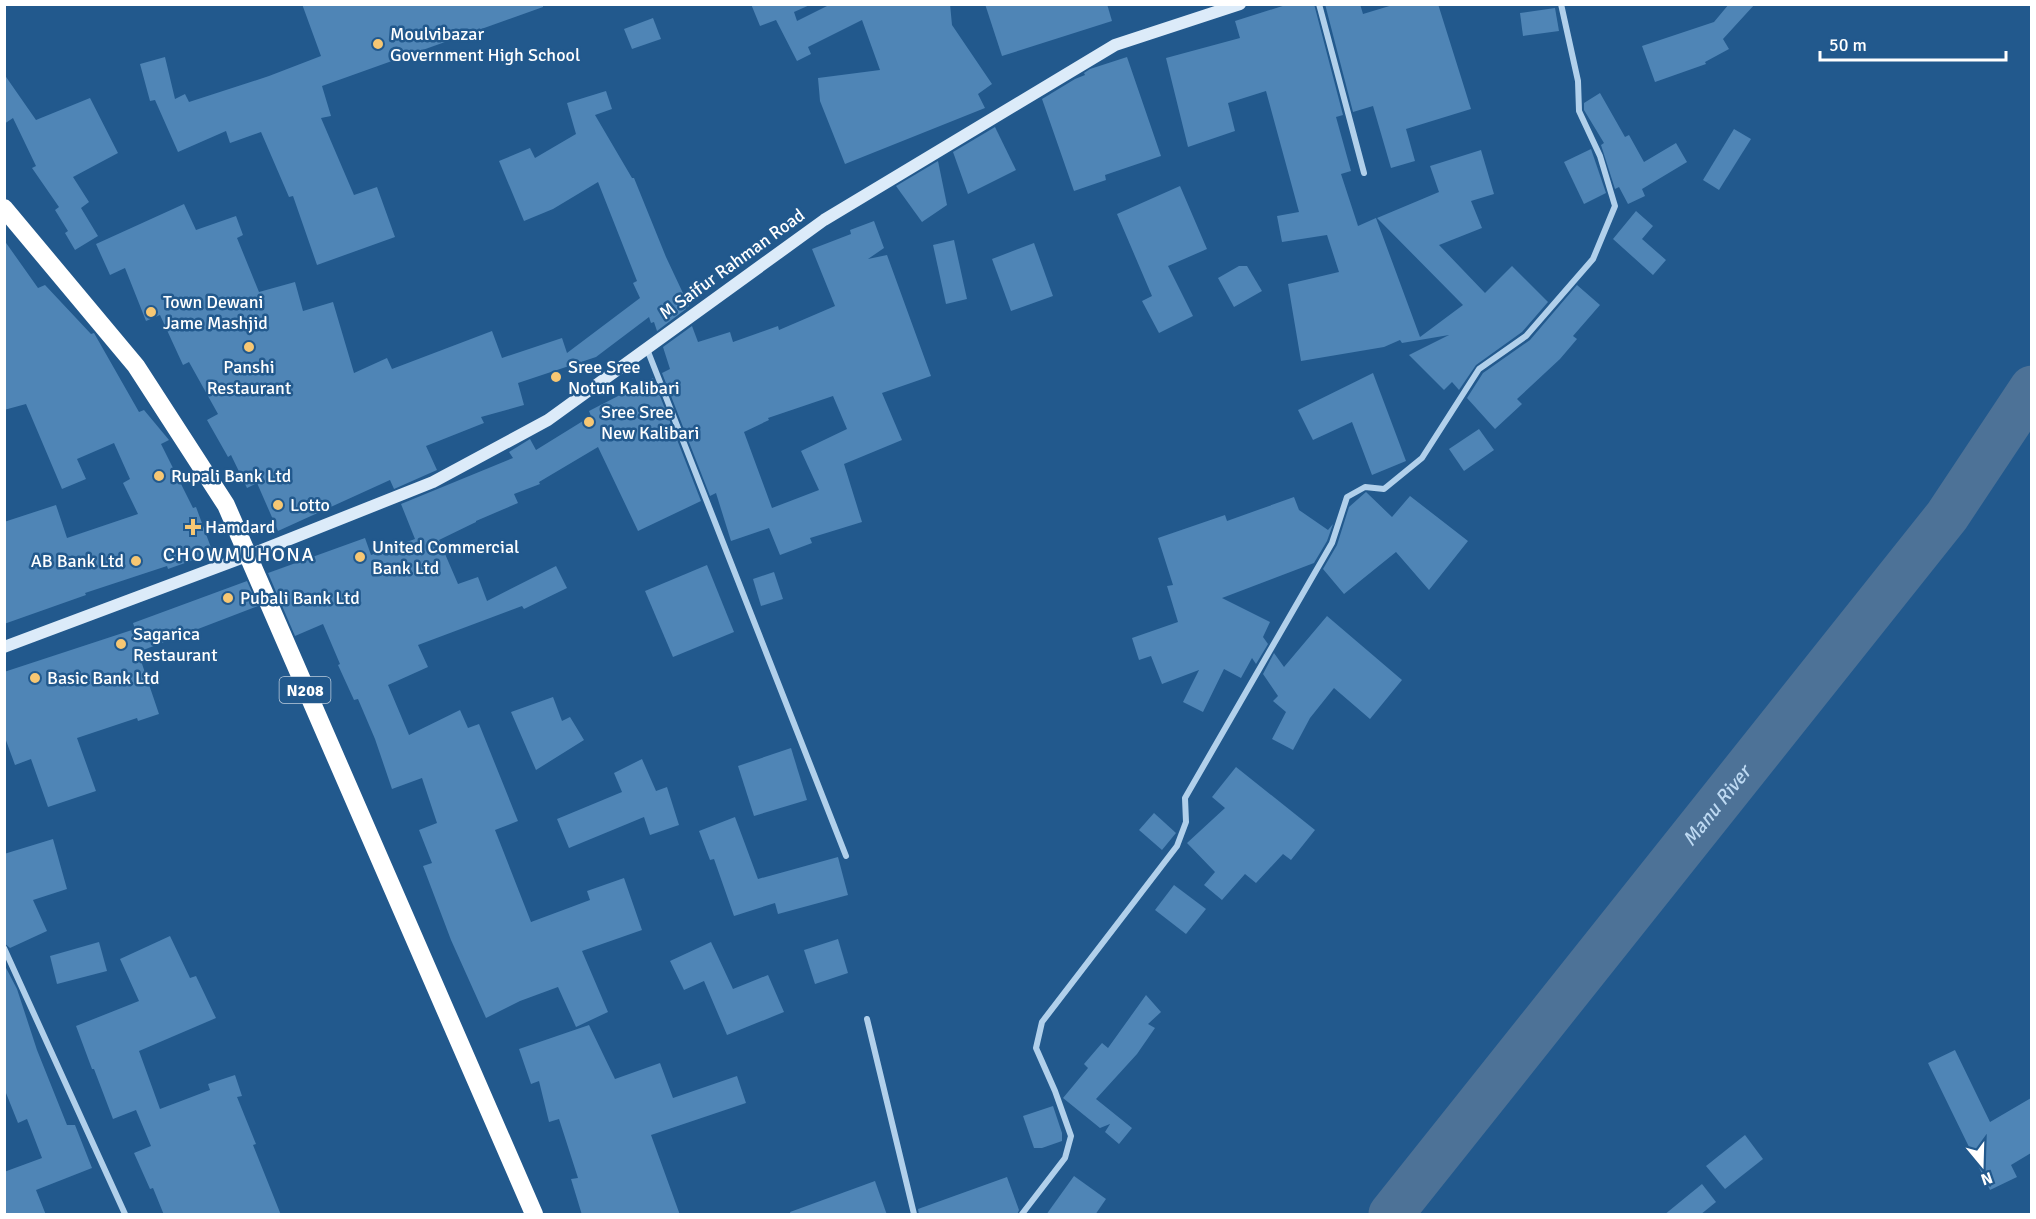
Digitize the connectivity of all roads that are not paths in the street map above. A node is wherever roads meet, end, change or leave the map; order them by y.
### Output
1 (1240, 4) edge
2 (1319, 4) edge
3 (1562, 4) edge
4 (1364, 173) dead end
5 (4, 208) edge
6 (647, 348) junction
7 (247, 556) junction
8 (4, 647) edge
9 (846, 856) dead end
10 (4, 948) edge
11 (867, 1019) dead end
12 (125, 1215) edge
13 (534, 1215) edge
14 (914, 1215) edge
15 (1022, 1215) edge

1 - 6 main road, M Saifur Rahman Road
2 - 4 street
3 - 15 street
5 - 7 highway, N208
6 - 7 main road, M Saifur Rahman Road
6 - 9 street
7 - 8 main road, M Saifur Rahman Road
7 - 13 highway, N208
10 - 12 street
11 - 14 street

